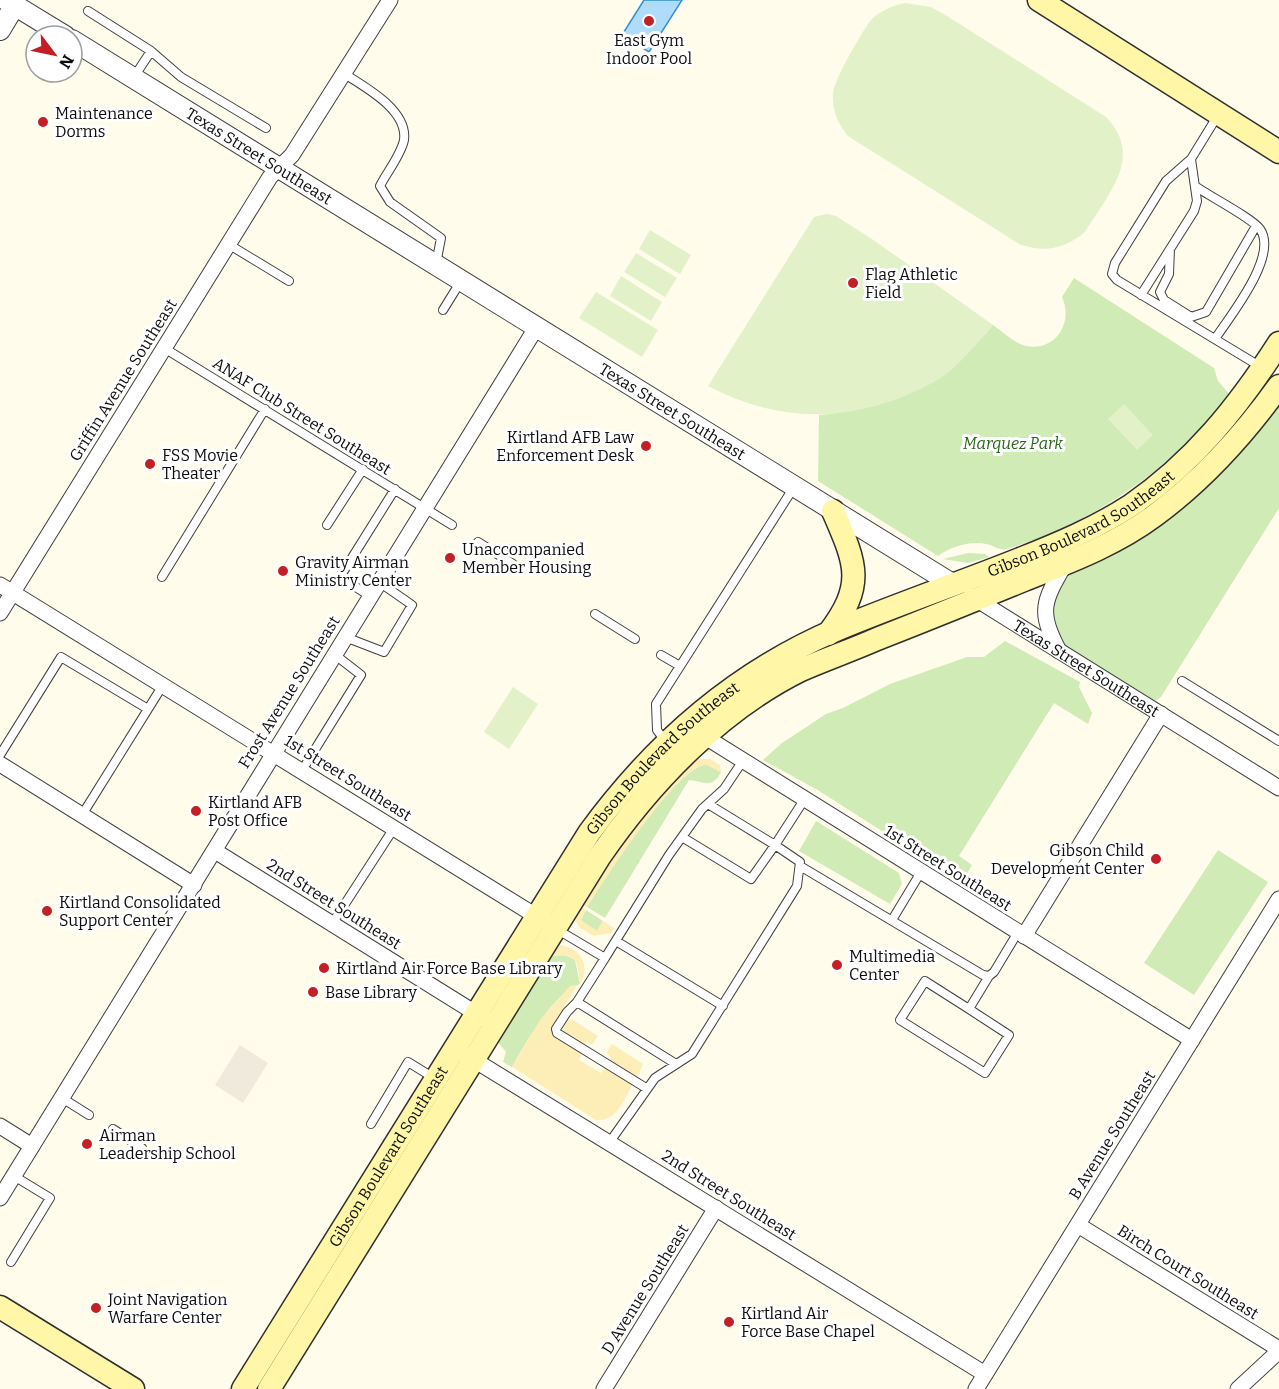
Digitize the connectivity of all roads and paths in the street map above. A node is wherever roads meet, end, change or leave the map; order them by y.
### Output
1 (390, 0) edge
2 (1038, 0) edge
3 (11, 3) edge
4 (88, 11) dead end
5 (45, 24) edge
6 (0, 30) edge
7 (84, 47) edge
8 (151, 51) junction
9 (344, 73) junction
10 (134, 78) junction
11 (1218, 114) junction
12 (266, 128) dead end
13 (1274, 147) edge
14 (1191, 159) junction
15 (279, 168) junction
16 (1195, 186) junction
17 (1256, 226) junction
18 (228, 244) junction
19 (1170, 249) junction
20 (435, 265) junction
21 (289, 281) dead end
22 (461, 281) junction
23 (1141, 295) junction
24 (443, 310) dead end
25 (536, 328) junction
26 (1215, 339) junction
27 (1279, 343) edge
28 (165, 348) junction
29 (1263, 368) junction
30 (1279, 386) edge
31 (265, 409) junction
32 (363, 469) junction
33 (794, 487) junction
34 (395, 489) junction
35 (424, 508) junction
36 (833, 511) junction
37 (327, 525) dead end
38 (452, 525) dead end
39 (478, 542) dead end
40 (513, 564) dead end
41 (1065, 564) junction
42 (162, 577) dead end
43 (379, 582) junction
44 (954, 585) junction
45 (6, 589) edge
46 (370, 596) junction
47 (975, 599) junction
48 (0, 614) edge
49 (595, 614) dead end
50 (828, 634) junction
51 (345, 637) junction
52 (634, 639) dead end
53 (1059, 651) junction
54 (334, 654) junction
55 (661, 655) dead end
56 (680, 666) junction
57 (1182, 681) dead end
58 (163, 685) junction
59 (148, 709) junction
60 (1161, 714) junction
61 (696, 730) junction
62 (1279, 741) edge
63 (666, 742) junction
64 (273, 753) junction
65 (0, 755) edge
66 (742, 762) junction
67 (0, 764) edge
68 (306, 764) dead end
69 (1277, 784) edge
70 (804, 800) junction
71 (708, 804) junction
72 (82, 815) junction
73 (394, 828) junction
74 (682, 837) junction
75 (775, 844) junction
76 (215, 851) junction
77 (800, 866) junction
78 (921, 872) junction
79 (194, 885) junction
80 (1279, 899) edge
81 (535, 915) junction
82 (892, 920) junction
83 (332, 924) junction
84 (555, 927) junction
85 (1021, 934) junction
86 (616, 940) junction
87 (605, 958) junction
88 (989, 976) junction
89 (577, 1002) junction
90 (723, 1006) junction
91 (969, 1009) junction
92 (485, 1019) junction
93 (1192, 1040) junction
94 (464, 1053) junction
95 (676, 1064) junction
96 (436, 1078) junction
97 (646, 1088) junction
98 (62, 1098) junction
99 (89, 1115) dead end
100 (371, 1124) dead end
101 (0, 1126) edge
102 (113, 1129) dead end
103 (609, 1143) junction
104 (32, 1146) junction
105 (142, 1148) dead end
106 (14, 1176) junction
107 (384, 1184) junction
108 (0, 1198) edge
109 (716, 1208) junction
110 (1078, 1225) junction
111 (10, 1262) dead end
112 (0, 1307) edge
113 (305, 1309) junction
114 (1279, 1350) edge
115 (985, 1374) junction
116 (133, 1389) edge
117 (243, 1389) edge
118 (269, 1389) edge
119 (604, 1389) edge
120 (976, 1389) edge
121 (1238, 1389) edge

1 - 9 street, Griffin Avenue Southeast
2 - 11 main road
3 - 5 street
3 - 6 street
4 - 8 lane
7 - 10 street, Texas Street Southeast
8 - 10 lane
8 - 12 lane
9 - 15 street, Griffin Avenue Southeast
9 - 20 lane
10 - 15 street, Texas Street Southeast
11 - 13 main road
11 - 14 lane
14 - 16 lane
14 - 23 lane
15 - 18 street, Griffin Avenue Southeast
15 - 20 street, Texas Street Southeast
16 - 17 lane
16 - 19 lane
17 - 19 lane
17 - 26 lane
18 - 21 lane
18 - 28 street, Griffin Avenue Southeast
19 - 23 lane
20 - 22 street, Texas Street Southeast
22 - 24 lane
22 - 25 street, Texas Street Southeast
23 - 26 lane
25 - 33 street, Texas Street Southeast
25 - 35 street, Frost Avenue Southeast
26 - 29 lane
27 - 29 main road, Gibson Boulevard Southeast
28 - 31 lane, ANAF Club Street Southeast
28 - 45 street, Griffin Avenue Southeast
29 - 44 main road, Gibson Boulevard Southeast
30 - 41 main road, Gibson Boulevard Southeast
31 - 32 lane, ANAF Club Street Southeast
31 - 42 lane
32 - 34 lane, ANAF Club Street Southeast
32 - 37 lane
33 - 36 street, Texas Street Southeast
33 - 56 lane
34 - 35 lane, ANAF Club Street Southeast
34 - 46 lane
35 - 38 lane, ANAF Club Street Southeast
35 - 43 street, Frost Avenue Southeast
36 - 44 street, Texas Street Southeast
36 - 50 main road
39 - 40 lane
41 - 47 main road, Gibson Boulevard Southeast
41 - 53 street
43 - 46 street, Frost Avenue Southeast
43 - 51 lane
44 - 47 street, Texas Street Southeast
44 - 50 main road, Gibson Boulevard Southeast
45 - 48 street, Griffin Avenue Southeast
45 - 58 street, 1st Street Southeast
46 - 51 street, Frost Avenue Southeast
47 - 53 street, Texas Street Southeast
47 - 61 main road, Gibson Boulevard Southeast
49 - 52 lane
50 - 61 main road, Gibson Boulevard Southeast
51 - 54 street, Frost Avenue Southeast
53 - 60 street, Texas Street Southeast
54 - 64 street, Frost Avenue Southeast
54 - 68 lane
55 - 56 lane
56 - 63 lane
57 - 62 lane
58 - 59 lane
58 - 64 street, 1st Street Southeast
59 - 65 lane
59 - 72 lane
60 - 69 street, Texas Street Southeast
60 - 85 street
61 - 63 main road, Gibson Boulevard Southeast
61 - 66 street, 1st Street Southeast
61 - 84 main road, Gibson Boulevard Southeast
63 - 81 main road, Gibson Boulevard Southeast
64 - 73 street, 1st Street Southeast
64 - 76 street, Frost Avenue Southeast
66 - 70 street, 1st Street Southeast
66 - 71 lane
67 - 72 street
70 - 75 lane
70 - 78 street, 1st Street Southeast
71 - 74 lane
71 - 75 lane
72 - 79 street
73 - 81 street, 1st Street Southeast
73 - 83 lane
74 - 75 lane
74 - 86 lane
75 - 77 lane
76 - 79 street, Frost Avenue Southeast
76 - 83 street, 2nd Street Southeast
77 - 82 lane
77 - 90 lane
78 - 82 lane
78 - 85 street, 1st Street Southeast
79 - 98 street, Frost Avenue Southeast
80 - 93 street, B Avenue Southeast
81 - 84 street, 1st Street Southeast
81 - 92 main road, Gibson Boulevard Southeast
82 - 88 lane
83 - 92 street, 2nd Street Southeast
84 - 87 lane
84 - 92 main road, Gibson Boulevard Southeast
85 - 88 lane
85 - 93 street, 1st Street Southeast
86 - 87 lane
86 - 90 lane
87 - 89 lane
88 - 91 lane
89 - 95 lane
89 - 97 lane
90 - 95 lane
91 - 91 lane
92 - 94 main road, Gibson Boulevard Southeast
93 - 110 street, B Avenue Southeast
94 - 96 main road, Gibson Boulevard Southeast
94 - 103 street, 2nd Street Southeast
94 - 107 main road, Gibson Boulevard Southeast
95 - 97 lane
96 - 100 lane
96 - 107 main road, Gibson Boulevard Southeast
97 - 103 lane
98 - 99 lane
98 - 104 street, Frost Avenue Southeast
101 - 104 street
102 - 105 lane
103 - 109 street, 2nd Street Southeast
104 - 106 street, Frost Avenue Southeast
106 - 108 street, Frost Avenue Southeast
106 - 111 lane
107 - 113 main road, Gibson Boulevard Southeast
109 - 115 street, 2nd Street Southeast
109 - 119 street, D Avenue Southeast
110 - 114 street, Birch Court Southeast
110 - 115 street, B Avenue Southeast
112 - 116 main road
113 - 117 main road, Gibson Boulevard Southeast
113 - 118 main road, Gibson Boulevard Southeast
114 - 121 street
115 - 120 street, B Avenue Southeast

